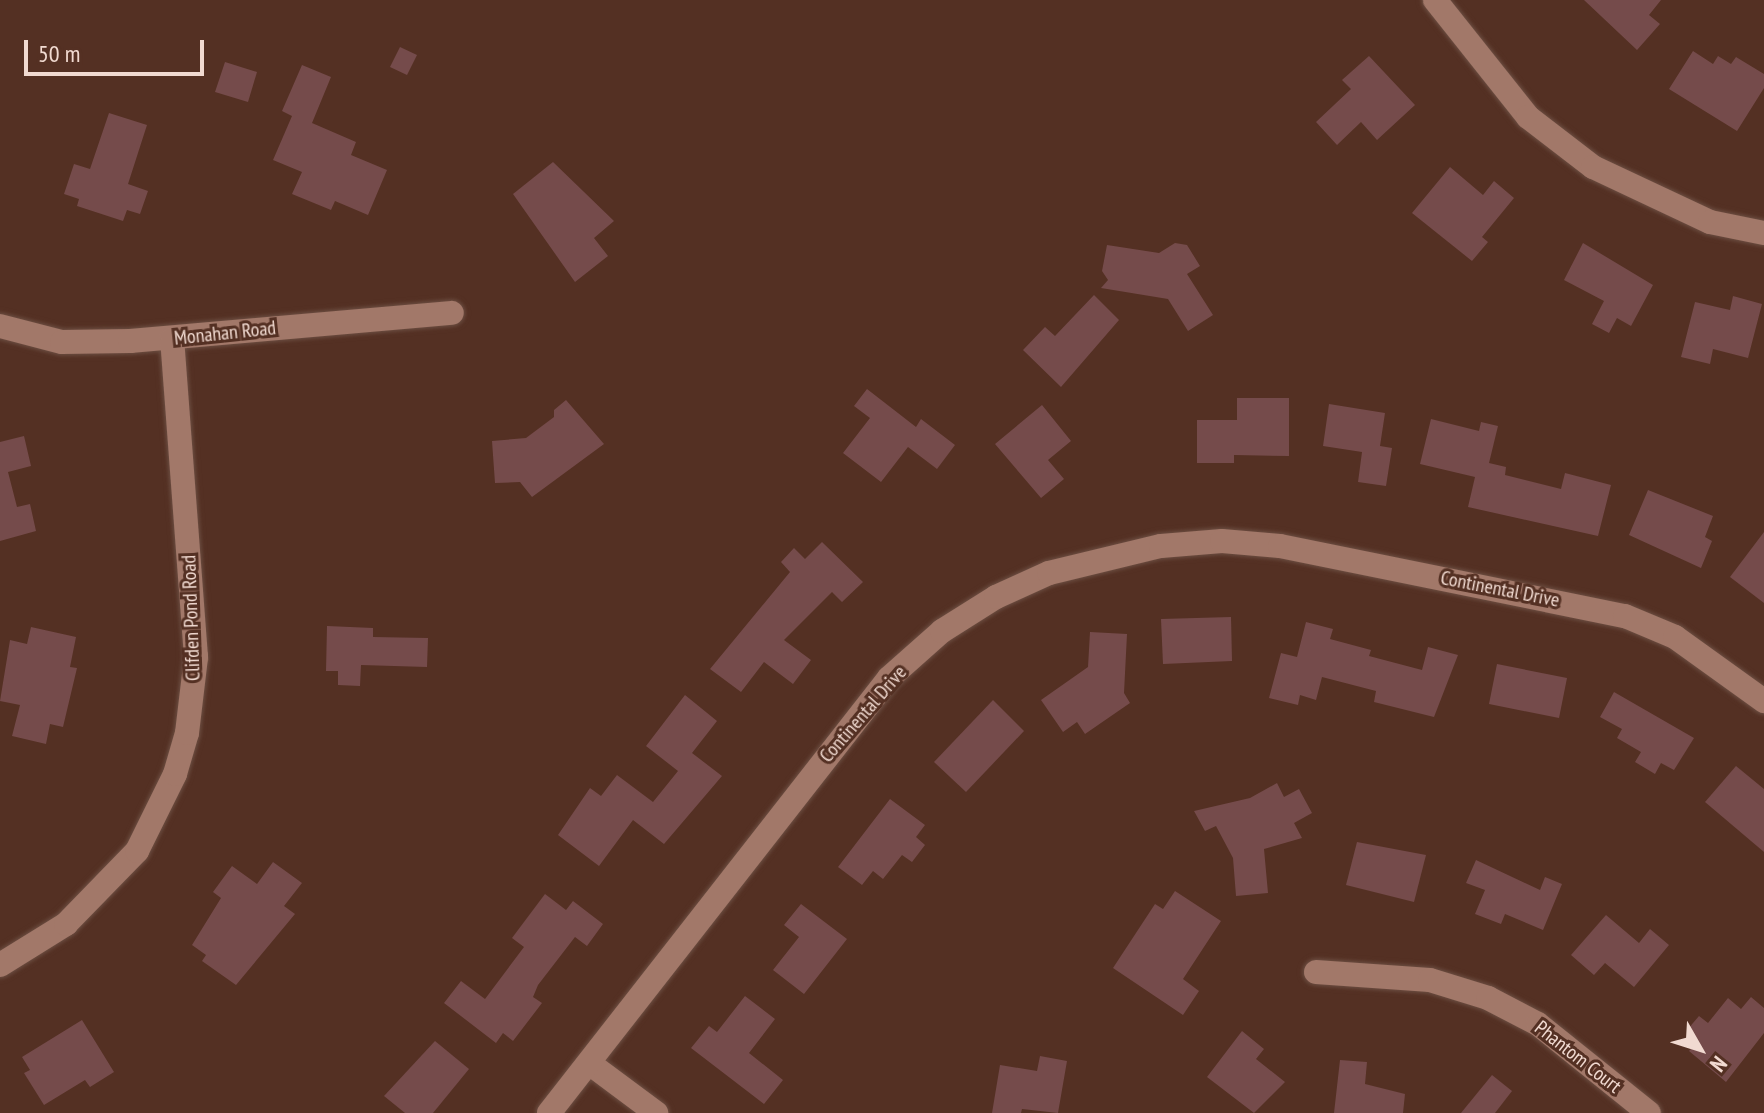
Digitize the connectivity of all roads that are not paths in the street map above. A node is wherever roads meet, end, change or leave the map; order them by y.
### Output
1 (1435, 0) edge
2 (1764, 233) edge
3 (452, 313) dead end
4 (0, 326) edge
5 (172, 339) junction
6 (1764, 701) edge
7 (0, 965) edge
8 (1316, 972) dead end
9 (589, 1063) junction
10 (549, 1113) edge
11 (656, 1113) edge
12 (1649, 1113) edge

1 - 2 street
3 - 5 street, Monahan Road
4 - 5 street, Monahan Road
5 - 7 street, Clifden Pond Road
6 - 9 street, Continental Drive
8 - 12 street, Phantom Court
9 - 10 street, Continental Drive
9 - 11 street

